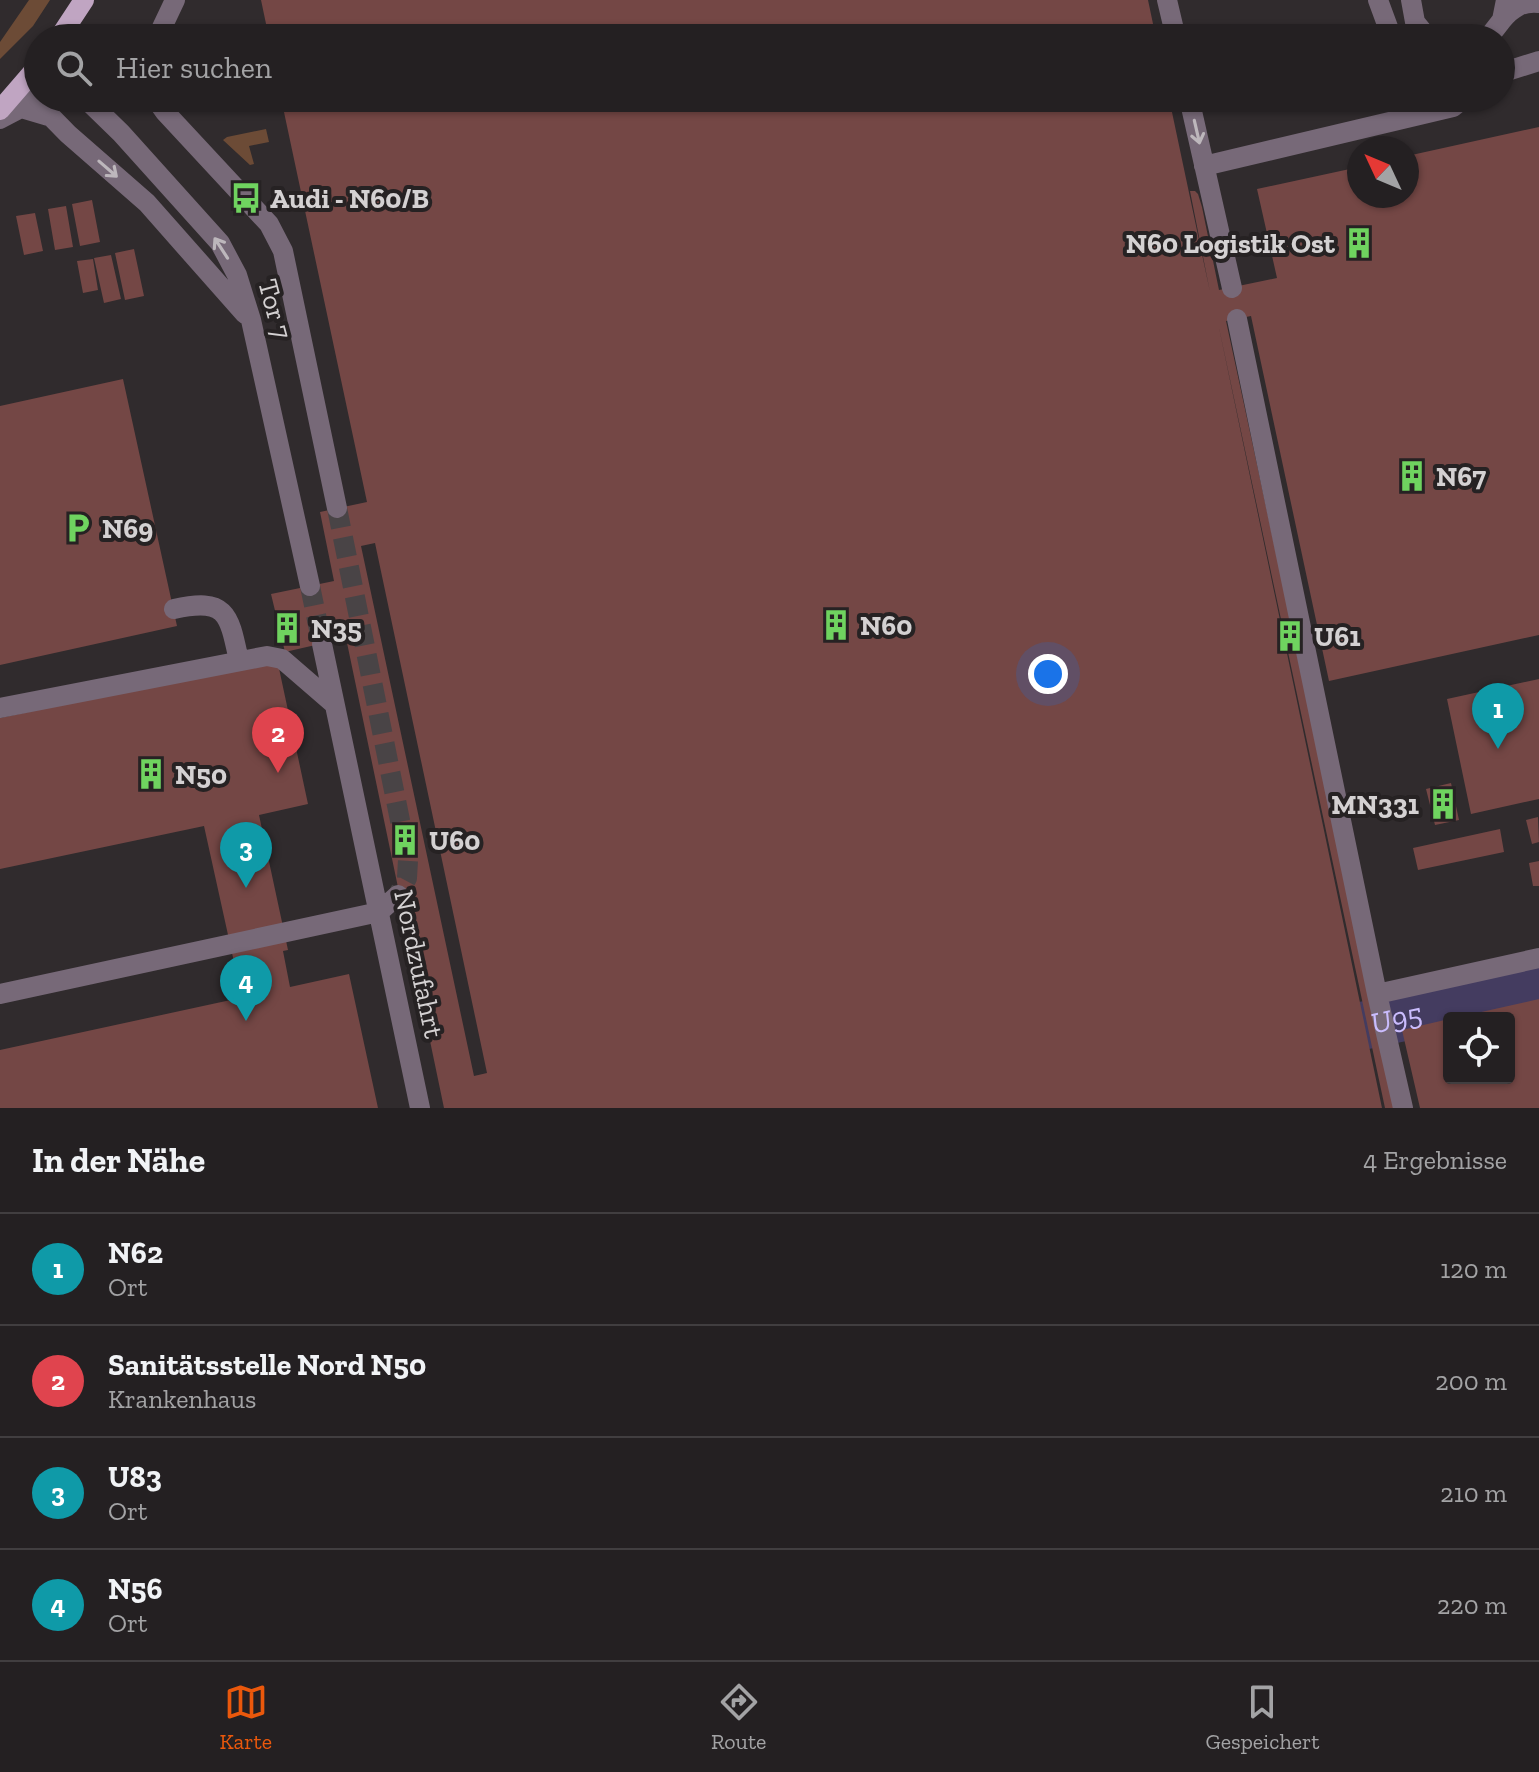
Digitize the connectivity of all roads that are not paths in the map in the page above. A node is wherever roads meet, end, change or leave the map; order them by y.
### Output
1 (84, 0) edge
2 (175, 0) edge
3 (1167, 0) edge
4 (1378, 0) edge
5 (1411, 0) edge
6 (1539, 3) edge
7 (1504, 10) edge
8 (68, 24) edge
9 (164, 24) edge
10 (1173, 24) edge
11 (1387, 24) edge
12 (1417, 24) edge
13 (1539, 61) edge
14 (1515, 69) edge
15 (24, 84) edge
16 (22, 87) joint
17 (24, 109) edge
18 (0, 110) edge
19 (34, 112) edge
20 (45, 112) edge
21 (99, 112) edge
22 (165, 112) edge
23 (1192, 112) edge
24 (1432, 112) edge
25 (50, 117) junction
26 (0, 119) edge
27 (1204, 166) junction
28 (1232, 288) dead end
29 (1237, 319) dead end
30 (251, 320) junction
31 (337, 508) tunnel mouth
32 (310, 586) tunnel mouth
33 (174, 609) dead end
34 (322, 644) tunnel mouth
35 (239, 661) junction
36 (334, 704) junction
37 (0, 708) edge
38 (398, 895) tunnel mouth
39 (379, 912) junction
40 (1539, 958) edge
41 (0, 994) edge
42 (1377, 994) junction
43 (420, 1108) edge
44 (1403, 1108) edge

1 - 8 main road
2 - 9 lane
3 - 10 lane
4 - 11 lane
5 - 12 lane
6 - 7 lane
13 - 14 lane
15 - 16 main road
16 - 18 main road
17 - 26 lane
19 - 25 lane
20 - 25 lane
30 -> 21 lane, Tor 7
22 - 31 lane
23 -> 27 lane
24 - 27 lane
25 -> 30 lane
27 - 28 lane
29 - 42 lane
30 - 32 lane, Tor 7
33 - 35 lane
34 - 36 lane, Nordzufahrt
35 - 36 lane
35 - 37 lane
36 - 39 lane, Nordzufahrt
38 - 39 lane
39 - 41 lane
39 - 43 lane, Nordzufahrt
40 - 42 lane
42 - 44 lane

